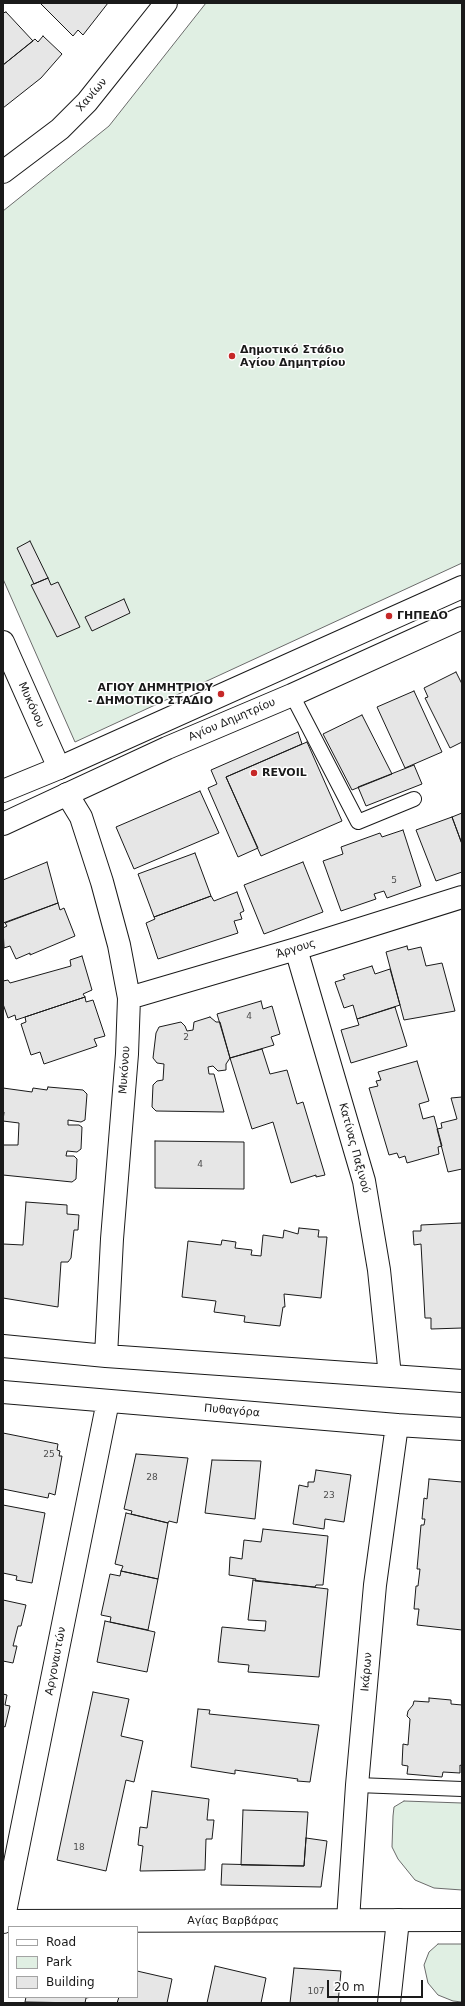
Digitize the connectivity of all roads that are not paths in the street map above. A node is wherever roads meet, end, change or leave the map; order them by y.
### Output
1 (166, 3) edge
2 (6, 165) edge
3 (462, 587) edge
4 (462, 618) edge
5 (3, 642) edge
6 (292, 695) junction
7 (59, 768) junction
8 (3, 791) edge
9 (67, 794) junction
10 (414, 799) dead end
11 (3, 824) edge
12 (462, 897) edge
13 (296, 949) junction
14 (128, 998) junction
15 (3, 1346) edge
16 (106, 1356) junction
17 (390, 1376) junction
18 (462, 1381) edge
19 (3, 1392) edge
20 (108, 1401) junction
21 (397, 1425) junction
22 (462, 1428) edge
23 (357, 1786) junction
24 (462, 1789) edge
25 (348, 1920) junction
26 (398, 1920) junction
27 (462, 1920) edge
28 (3, 1921) edge
29 (388, 2003) edge

1 - 2 street, Χανίων
3 - 7 street
4 - 6 street, Αγίου Δημητρίου
5 - 7 street, Μυκόνου
6 - 9 street, Αγίου Δημητρίου
6 - 10 lane
7 - 8 street
9 - 11 street, Αγίου Δημητρίου
9 - 14 street, Μυκόνου
12 - 13 street, Άργους
13 - 14 street, Άργους
13 - 17 street, Κατίνας Παξινού
14 - 16 street, Μυκόνου
15 - 16 street
16 - 17 street
17 - 18 street
19 - 20 street, Πυθαγόρα
20 - 21 street, Πυθαγόρα
20 - 28 street, Αργοναυτών
21 - 22 street, Πυθαγόρα
21 - 23 street, Ικάρων
23 - 24 lane
23 - 25 street, Ικάρων
25 - 26 street, Αγίας Βαρβάρας
25 - 28 street, Αγίας Βαρβάρας
26 - 27 street, Αγίας Βαρβάρας
26 - 29 street

